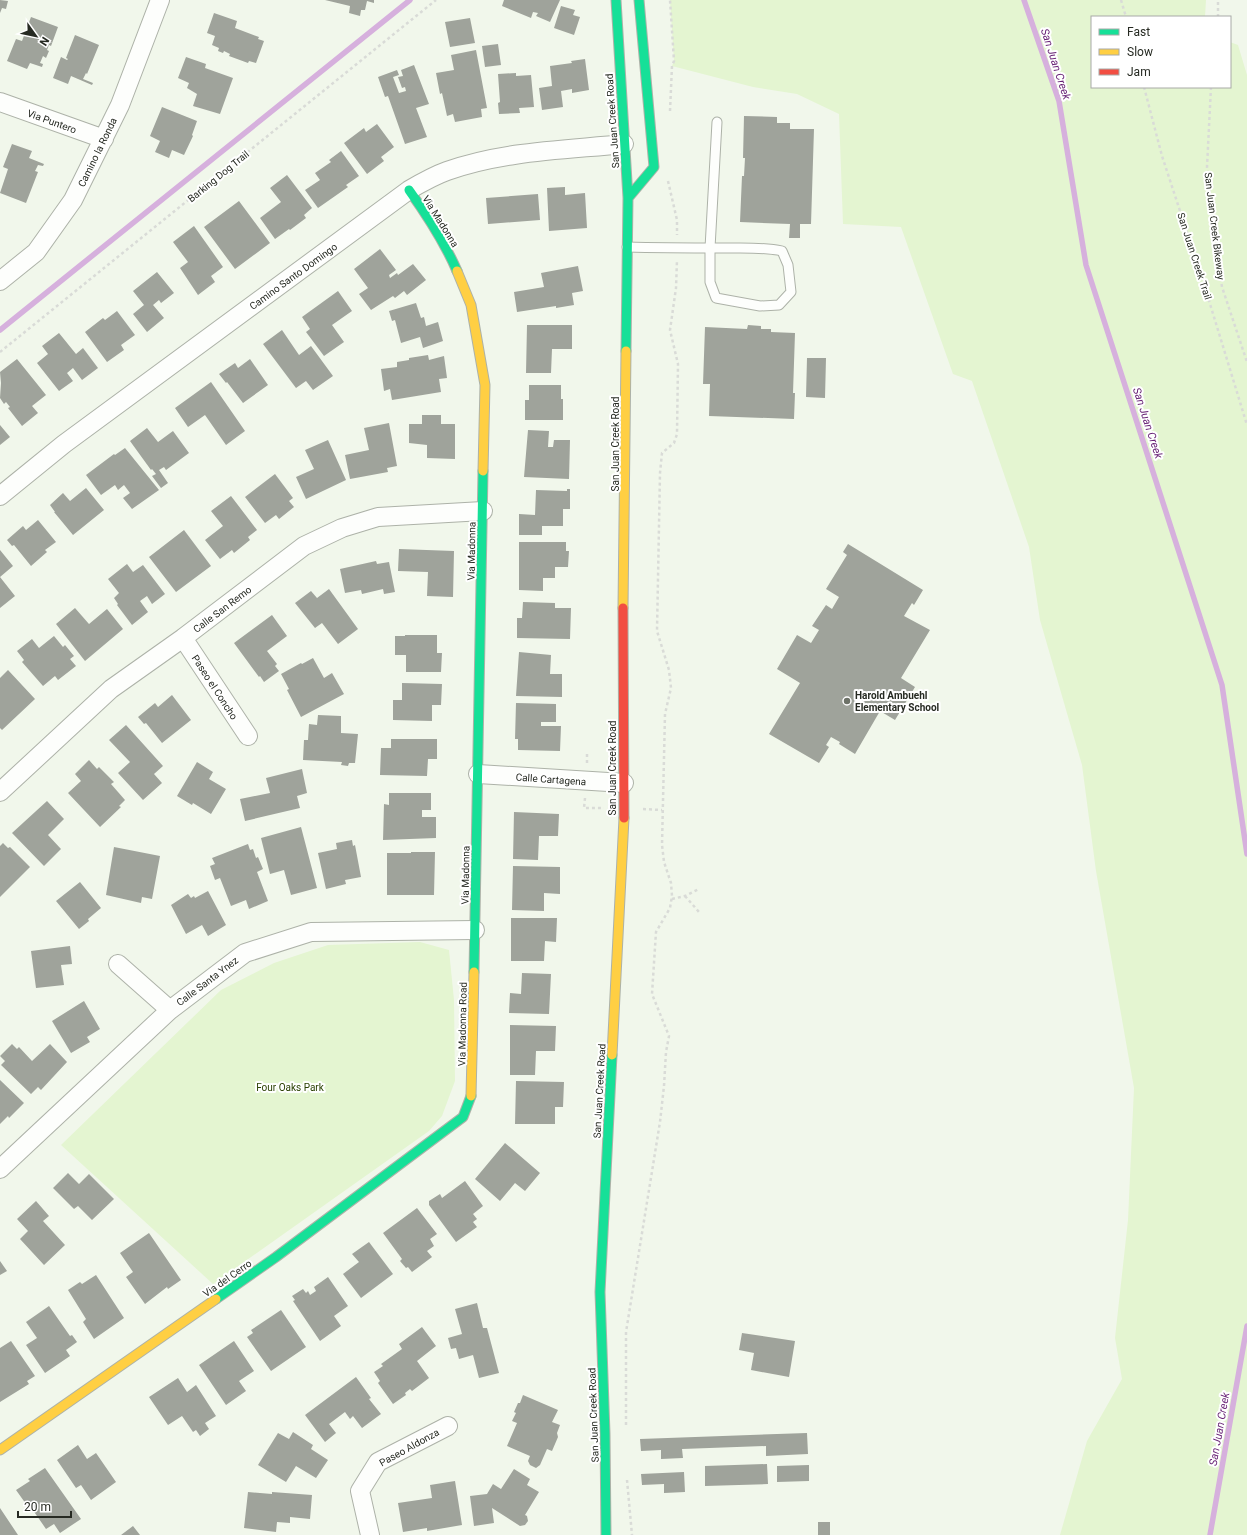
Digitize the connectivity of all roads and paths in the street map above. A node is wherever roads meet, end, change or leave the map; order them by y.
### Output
1 (160, 0) edge
2 (436, 0) edge
3 (616, 0) edge
4 (639, 0) edge
5 (1121, 0) edge
6 (1218, 0) edge
7 (1126, 16) edge
8 (1218, 16) edge
9 (1144, 88) edge
10 (1211, 88) edge
11 (0, 102) edge
12 (717, 122) dead end
13 (104, 139) junction
14 (624, 144) junction
15 (409, 190) junction
16 (628, 198) junction
17 (627, 247) junction
18 (710, 248) junction
19 (677, 259) dead end
20 (0, 281) edge
21 (0, 352) edge
22 (1247, 362) edge
23 (1247, 425) edge
24 (0, 496) edge
25 (483, 511) junction
26 (183, 638) junction
27 (248, 736) dead end
28 (478, 774) junction
29 (624, 783) junction
30 (0, 792) edge
31 (699, 889) dead end
32 (685, 896) junction
33 (672, 899) junction
34 (698, 912) dead end
35 (475, 930) junction
36 (118, 964) dead end
37 (170, 1010) junction
38 (463, 1117) joint
39 (0, 1170) edge
40 (448, 1426) dead end
41 (626, 1433) dead end
42 (0, 1450) edge
43 (626, 1476) dead end
44 (370, 1535) edge
45 (606, 1535) edge
46 (632, 1535) edge

1 - 13 street, Camino la Ronda
2 - 21 path, Barking Dog Trail
3 - 14 street, San Juan Creek Road
4 - 16 street
5 - 7 path
6 - 8 path
9 - 23 path, San Juan Creek Trail
10 - 22 path, San Juan Creek Bikeway
11 - 13 street, Via Puntero
12 - 18 lane
13 - 20 street, Camino la Ronda
14 - 15 street, Camino Santo Domingo
14 - 16 street, San Juan Creek Road
15 - 24 street, Camino Santo Domingo
15 - 25 street, Via Madonna
16 - 17 street, San Juan Creek Road
17 - 18 lane
17 - 29 street, San Juan Creek Road
18 - 18 lane
19 - 33 path
25 - 26 street, Calle San Remo
25 - 28 street, Via Madonna
26 - 27 street, Paseo el Concho
26 - 30 street, Calle San Remo
28 - 29 street, Calle Cartagena
28 - 35 street, Via Madonna
29 - 45 street, San Juan Creek Road
31 - 32 path
32 - 33 path
32 - 34 path
33 - 41 path
35 - 37 street, Calle Santa Ynez
35 - 38 street, Via Madonna Road
36 - 37 street
37 - 39 street, Calle Santa Ynez
38 - 42 street, Via del Cerro
40 - 44 street, Paseo Aldonza
43 - 46 path

